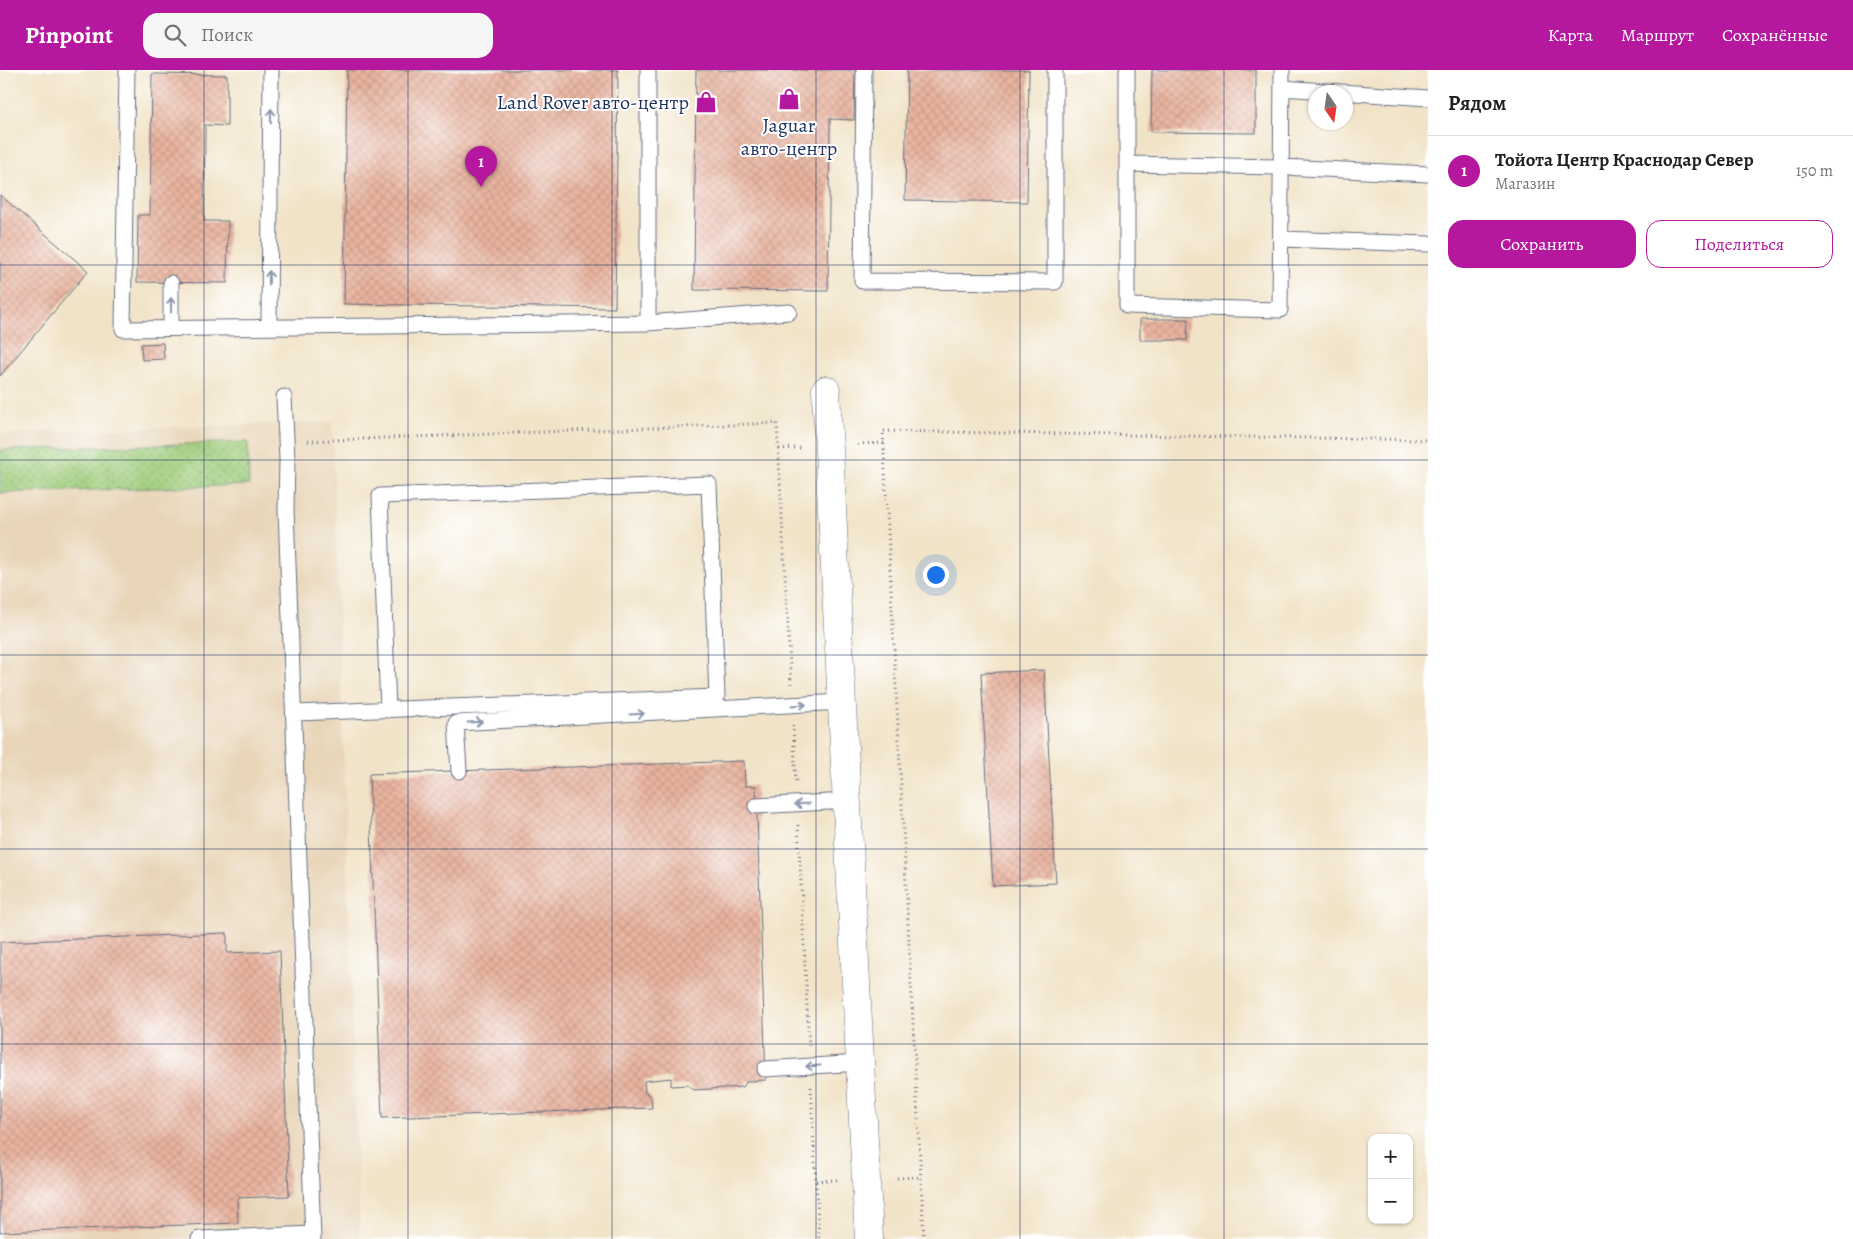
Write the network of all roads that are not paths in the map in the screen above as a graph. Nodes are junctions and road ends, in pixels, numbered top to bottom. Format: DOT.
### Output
graph roads {
  1 [pos="127,70"];
  2 [pos="271,70"];
  3 [pos="648,70"];
  4 [pos="864,70"];
  5 [pos="1055,70"];
  6 [pos="1127,70"];
  7 [pos="1282,70"];
  8 [pos="1282,88"];
  9 [pos="1428,98"];
  10 [pos="1127,164"];
  11 [pos="1281,167"];
  12 [pos="1428,174"];
  13 [pos="1281,239"];
  14 [pos="1428,244"];
  15 [pos="171,282"];
  16 [pos="789,312"];
  17 [pos="648,322"];
  18 [pos="268,327"];
  19 [pos="171,328"];
  20 [pos="826,390"];
  21 [pos="284,397"];
  22 [pos="842,702"];
  23 [pos="388,710"];
  24 [pos="295,713"];
  25 [pos="459,771"];
  26 [pos="847,801"];
  27 [pos="756,806"];
  28 [pos="860,1063"];
  29 [pos="765,1069"];
  30 [pos="313,1237"];
  31 [pos="199,1239"];
  32 [pos="869,1239"];
  1 -- 19 [label="lane"];
  18 -- 2 [label="lane, one-way"];
  3 -- 17 [label="lane"];
  4 -- 5 [label="lane"];
  6 -- 10 [label="lane"];
  7 -- 8 [label="lane"];
  8 -- 9 [label="lane"];
  8 -- 11 [label="lane"];
  10 -- 11 [label="lane"];
  10 -- 13 [label="lane"];
  11 -- 12 [label="lane"];
  11 -- 13 [label="lane"];
  13 -- 14 [label="lane"];
  19 -- 15 [label="lane, one-way"];
  16 -- 17 [label="lane"];
  17 -- 18 [label="lane"];
  18 -- 19 [label="lane"];
  20 -- 22 [label="street"];
  21 -- 24 [label="lane"];
  25 -- 22 [label="lane, one-way"];
  22 -- 26 [label="street"];
  23 -- 23 [label="lane"];
  23 -- 24 [label="lane"];
  24 -- 30 [label="lane"];
  26 -- 27 [label="lane, one-way"];
  26 -- 28 [label="street"];
  28 -- 29 [label="lane, one-way"];
  28 -- 32 [label="street"];
  30 -- 31 [label="lane"];
}
